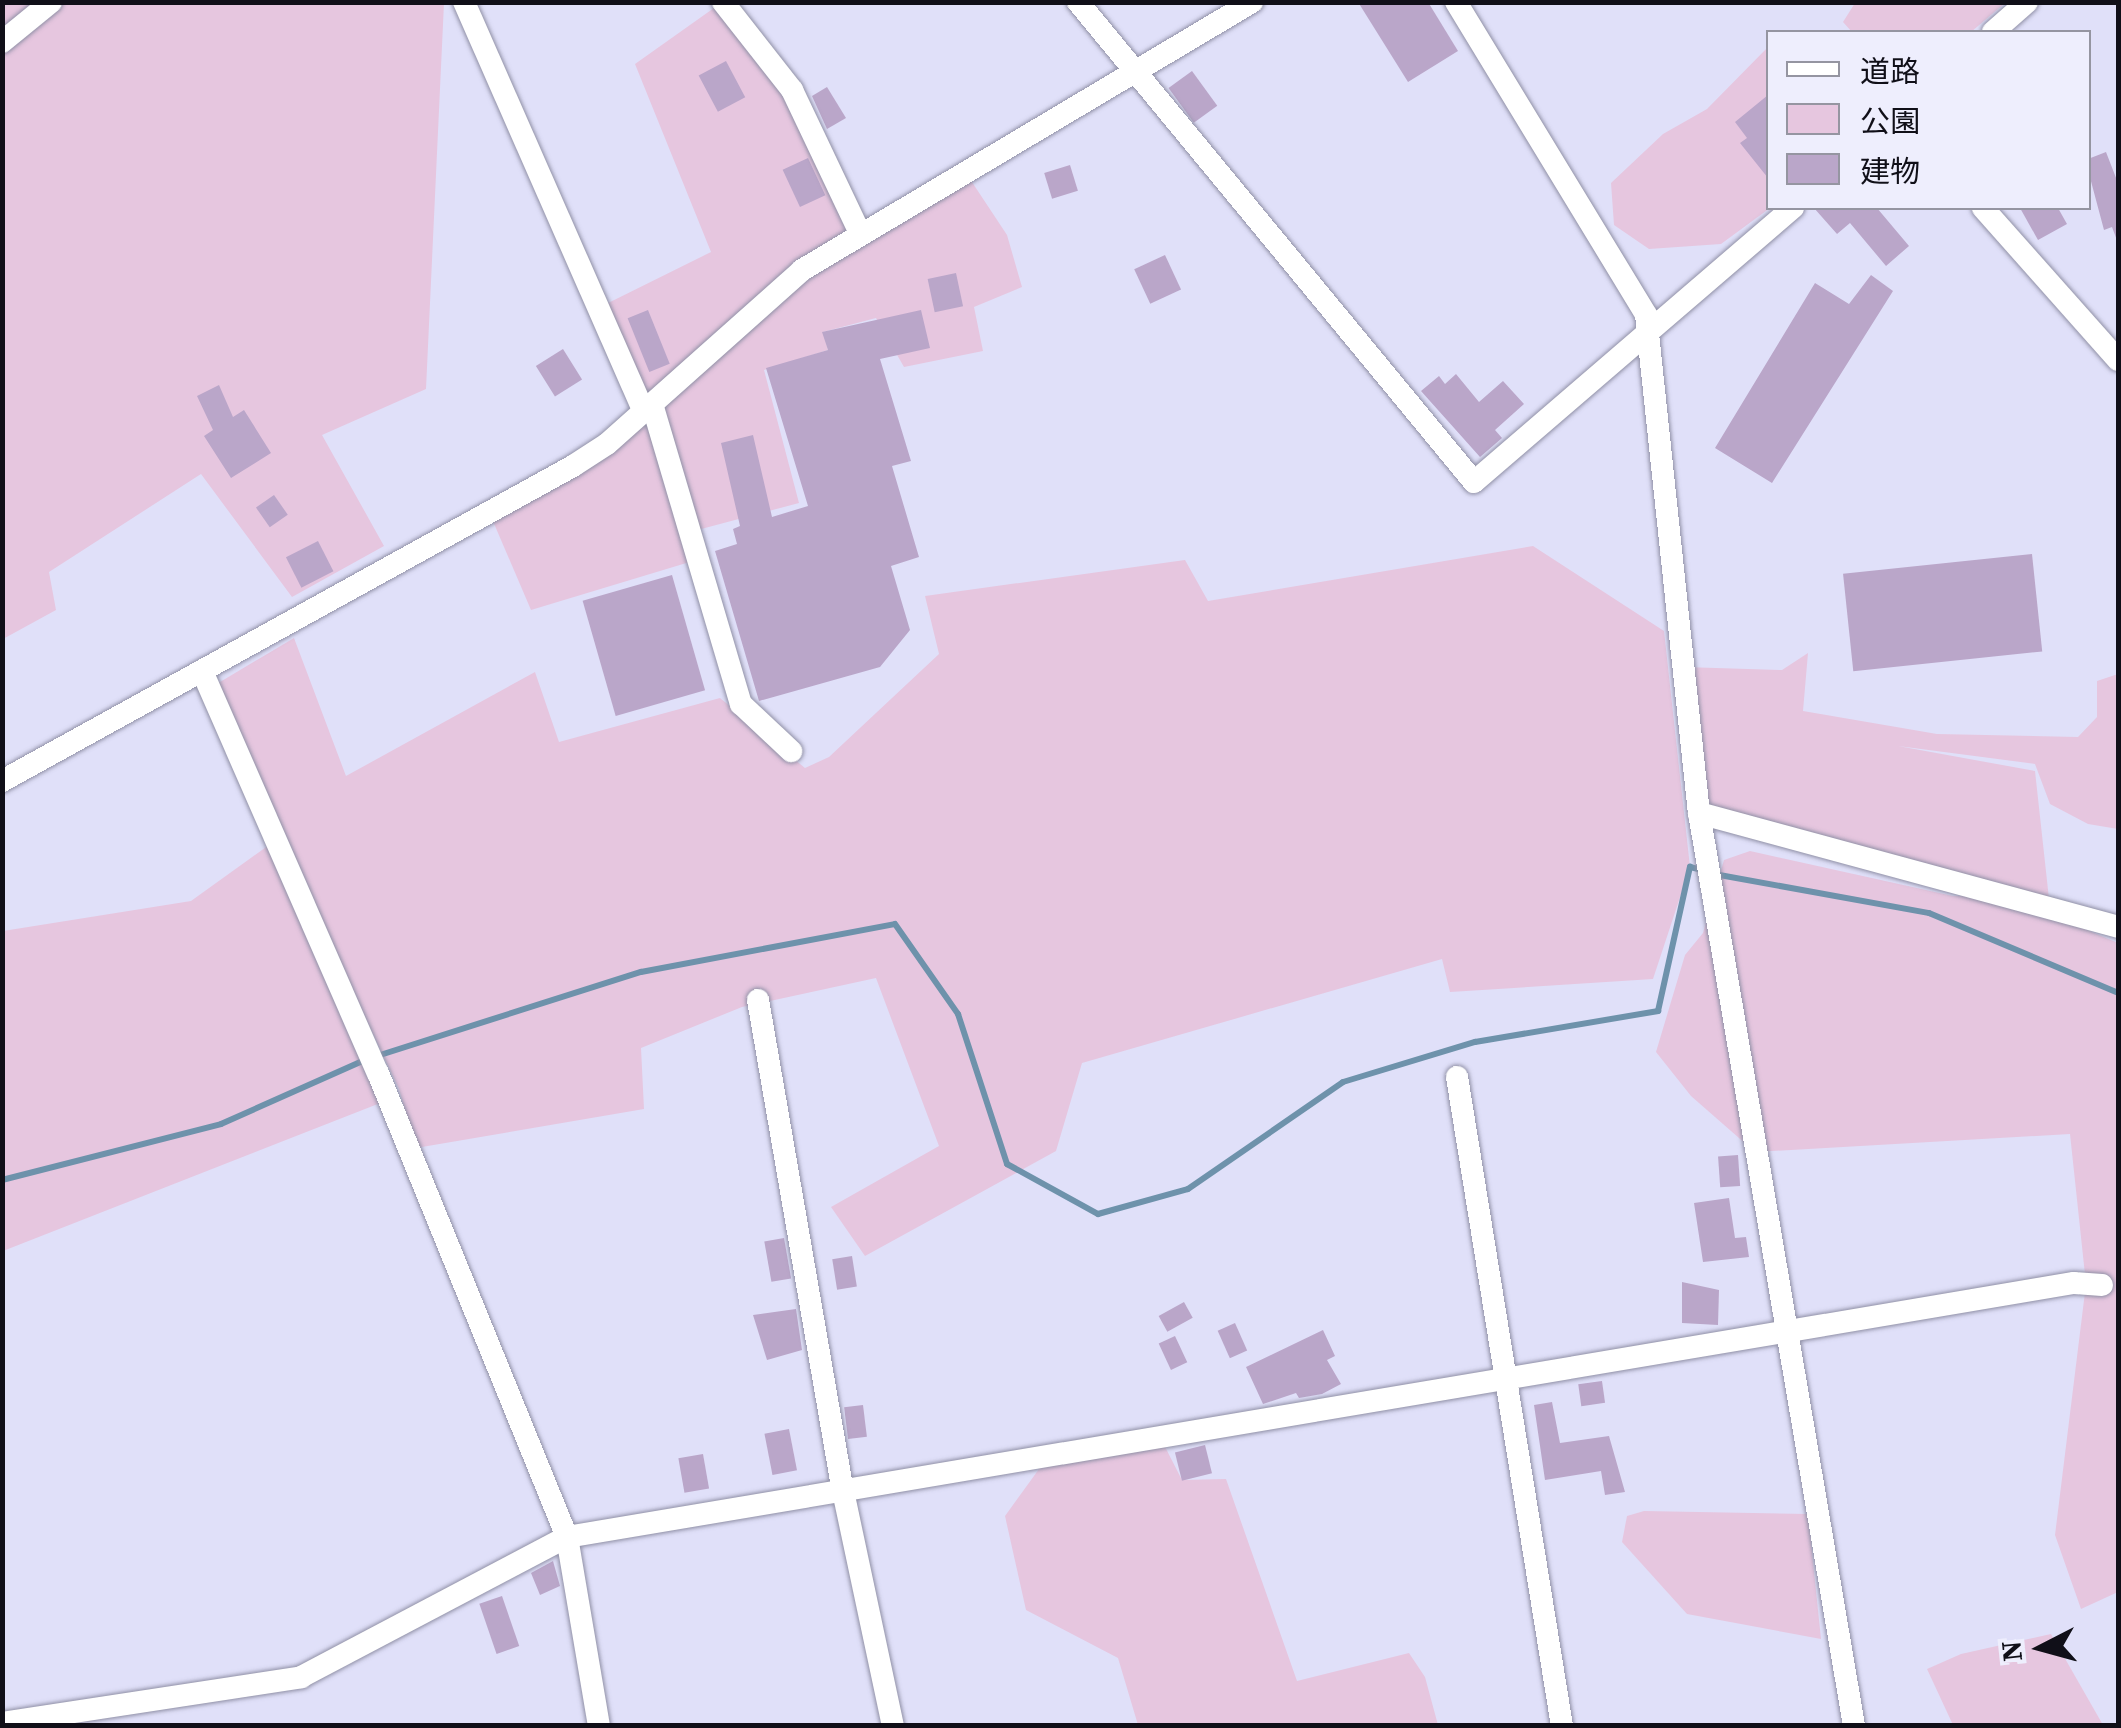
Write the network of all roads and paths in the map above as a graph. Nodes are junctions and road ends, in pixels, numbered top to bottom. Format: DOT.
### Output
graph roads {
  1 [pos="51,2"];
  2 [pos="464,2"];
  3 [pos="722,2"];
  4 [pos="1078,2"];
  5 [pos="1252,2"];
  6 [pos="1456,2"];
  7 [pos="2027,2"];
  8 [pos="1995,30"];
  9 [pos="2,42"];
  10 [pos="1132,72"];
  11 [pos="1791,210"];
  12 [pos="1986,210"];
  13 [pos="859,232"];
  14 [pos="1648,334"];
  15 [pos="2118,360"];
  16 [pos="648,408"];
  17 [pos="202,671"];
  18 [pos="791,751"];
  19 [pos="2,781"];
  20 [pos="1699,813"];
  21 [pos="2118,927"];
  22 [pos="758,1000"];
  23 [pos="1458,1077"];
  24 [pos="2102,1285"];
  25 [pos="1786,1331"];
  26 [pos="1504,1382"];
  27 [pos="843,1491"];
  28 [pos="567,1538"];
  29 [pos="153,1700"];
  30 [pos="2,1723"];
  31 [pos="157,1726"];
  32 [pos="599,1726"];
  33 [pos="893,1726"];
  34 [pos="1562,1726"];
  35 [pos="1854,1726"];
  1 -- 9 [label="street"];
  2 -- 16 [label="street"];
  3 -- 13 [label="street"];
  4 -- 10 [label="street"];
  5 -- 10 [label="street"];
  6 -- 14 [label="street"];
  7 -- 8 [label="street"];
  10 -- 13 [label="street"];
  10 -- 14 [label="street"];
  11 -- 14 [label="street"];
  12 -- 15 [label="street"];
  13 -- 16 [label="street"];
  14 -- 20 [label="street"];
  16 -- 17 [label="street"];
  16 -- 18 [label="street"];
  17 -- 19 [label="street"];
  17 -- 28 [label="street"];
  20 -- 21 [label="street"];
  20 -- 25 [label="street"];
  22 -- 27 [label="street"];
  23 -- 26 [label="street"];
  24 -- 25 [label="street"];
  25 -- 26 [label="street"];
  25 -- 35 [label="street"];
  26 -- 27 [label="street"];
  26 -- 34 [label="street"];
  27 -- 28 [label="street"];
  27 -- 33 [label="street"];
  28 -- 29 [label="street"];
  28 -- 32 [label="street"];
  29 -- 30 [label="street"];
  29 -- 31 [label="street"];
}
